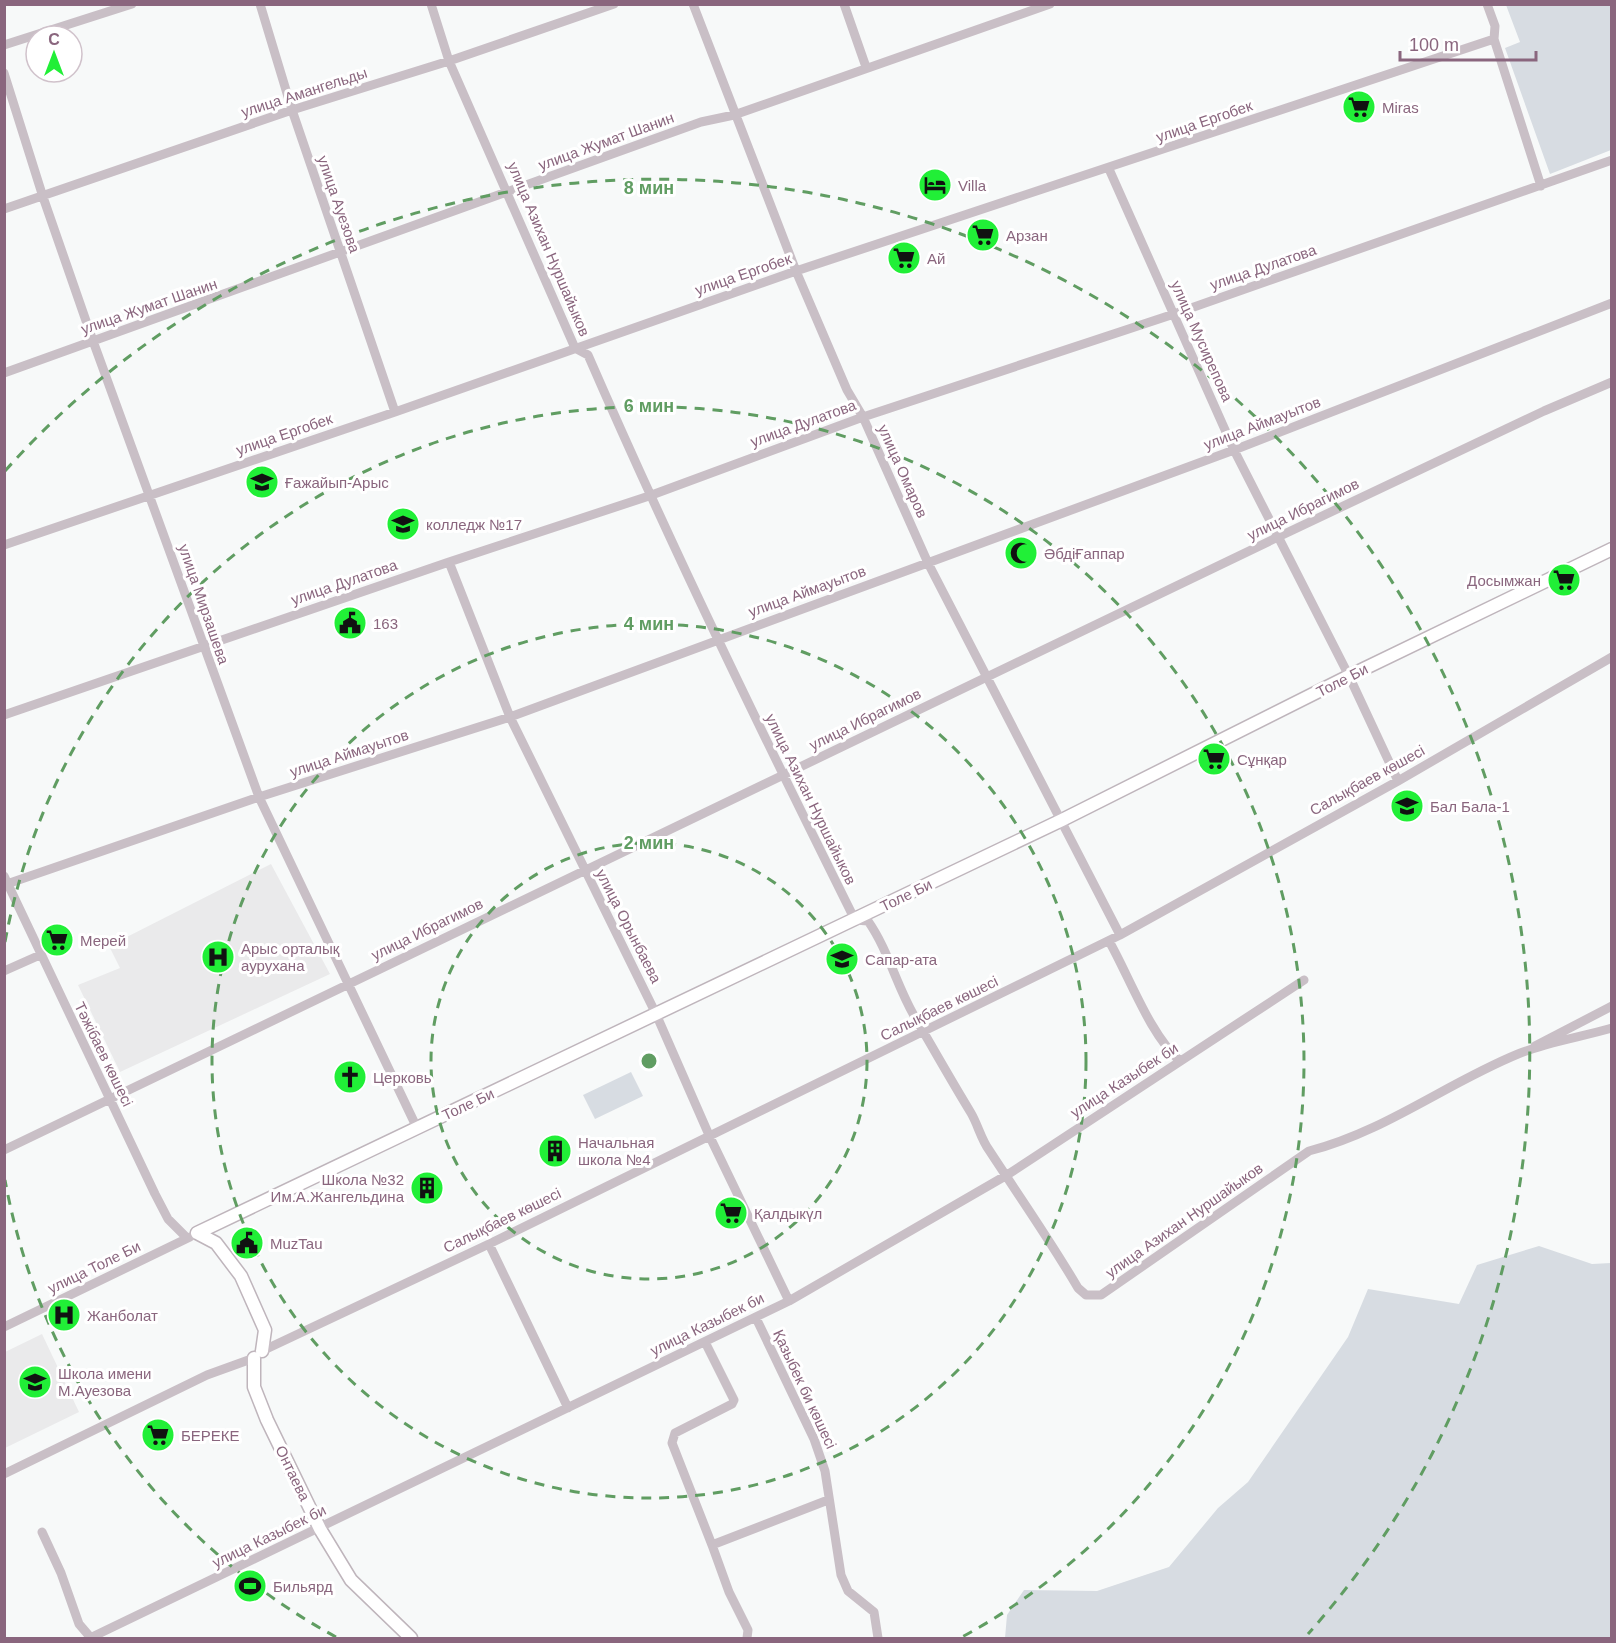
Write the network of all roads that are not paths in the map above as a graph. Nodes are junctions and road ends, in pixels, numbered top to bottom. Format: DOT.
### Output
graph roads {
  1 [pos="132,4"];
  2 [pos="260,4"];
  3 [pos="431,4"];
  4 [pos="614,4"];
  5 [pos="693,4"];
  6 [pos="844,4"];
  7 [pos="1050,4"];
  8 [pos="1487,4"];
  9 [pos="1494,39"];
  10 [pos="4,45"];
  11 [pos="449,61"];
  12 [pos="866,67"];
  13 [pos="4,73"];
  14 [pos="292,110"];
  15 [pos="734,115"];
  16 [pos="1611,160"];
  17 [pos="1109,169"];
  18 [pos="1540,186"];
  19 [pos="509,192"];
  20 [pos="43,197"];
  21 [pos="4,209"];
  22 [pos="340,254"];
  23 [pos="796,271"];
  24 [pos="1611,303"];
  25 [pos="1174,314"];
  26 [pos="93,341"];
  27 [pos="575,348"];
  28 [pos="4,373"];
  29 [pos="1611,382"];
  30 [pos="395,412"];
  31 [pos="863,417"];
  32 [pos="1234,450"];
  33 [pos="150,494"];
  34 [pos="649,496"];
  35 [pos="1278,537"];
  36 [pos="4,545"];
  37 [pos="1611,549"];
  38 [pos="449,562"];
  39 [pos="928,562"];
  40 [pos="716,639"];
  41 [pos="202,647"];
  42 [pos="1611,657"];
  43 [pos="1349,676"];
  44 [pos="987,677"];
  45 [pos="4,715"];
  46 [pos="510,717"];
  47 [pos="783,776"];
  48 [pos="1398,781"];
  49 [pos="259,797"];
  50 [pos="1062,820"];
  51 [pos="584,870"];
  52 [pos="6,882"];
  53 [pos="855,920"];
  54 [pos="1120,935"];
  55 [pos="1109,941"];
  56 [pos="40,955"];
  57 [pos="4,972"];
  58 [pos="1304,980"];
  59 [pos="347,985"];
  60 [pos="1611,1006"];
  61 [pos="656,1014"];
  62 [pos="1611,1028"];
  63 [pos="926,1032"];
  64 [pos="1519,1054"];
  65 [pos="1180,1061"];
  66 [pos="110,1100"];
  67 [pos="417,1128"];
  68 [pos="709,1134"];
  69 [pos="4,1150"];
  70 [pos="1007,1175"];
  71 [pos="192,1235"];
  72 [pos="489,1244"];
  73 [pos="789,1300"];
  74 [pos="756,1318"];
  75 [pos="4,1327"];
  76 [pos="705,1342"];
  77 [pos="258,1355"];
  78 [pos="568,1408"];
  79 [pos="4,1474"];
  80 [pos="828,1500"];
  81 [pos="320,1529"];
  82 [pos="42,1532"];
  83 [pos="712,1545"];
  84 [pos="91,1638"];
  85 [pos="411,1638"];
  86 [pos="747,1638"];
  87 [pos="878,1638"];
  1 -- 10 [label="street"];
  2 -- 14 [label="street, улица Ауезова"];
  3 -- 11 [label="street, улица Азихан Нуршайыков"];
  4 -- 11 [label="street, улица Амангельды"];
  5 -- 15 [label="street, улица Омаров"];
  6 -- 12 [label="street"];
  7 -- 12 [label="street, улица Жумат Шанин"];
  8 -- 9 [label="street"];
  9 -- 17 [label="street, улица Ергобек"];
  9 -- 18 [label="street"];
  11 -- 14 [label="street, улица Амангельды"];
  11 -- 19 [label="street, улица Азихан Нуршайыков"];
  12 -- 15 [label="street, улица Жумат Шанин"];
  13 -- 20 [label="street, улица Мирзашева"];
  14 -- 20 [label="street, улица Амангельды"];
  14 -- 22 [label="street, улица Ауезова"];
  15 -- 19 [label="street, улица Жумат Шанин"];
  15 -- 23 [label="street, улица Омаров"];
  16 -- 18 [label="street, улица Дулатова"];
  17 -- 23 [label="street, улица Ергобек"];
  17 -- 25 [label="street, улица Мусирепова"];
  18 -- 25 [label="street, улица Дулатова"];
  19 -- 22 [label="street, улица Жумат Шанин"];
  19 -- 27 [label="street, улица Азихан Нуршайыков"];
  20 -- 21 [label="street, улица Амангельды"];
  20 -- 26 [label="street, улица Мирзашева"];
  22 -- 26 [label="street, улица Жумат Шанин"];
  22 -- 30 [label="street, улица Ауезова"];
  23 -- 27 [label="street, улица Ергобек"];
  23 -- 31 [label="street, улица Омаров"];
  24 -- 32 [label="street, улица Аймауытов"];
  25 -- 31 [label="street, улица Дулатова"];
  25 -- 32 [label="street, улица Мусирепова"];
  26 -- 28 [label="street, улица Жумат Шанин"];
  26 -- 33 [label="street, улица Мирзашева"];
  27 -- 30 [label="street, улица Ергобек"];
  27 -- 34 [label="street, улица Азихан Нуршайыков"];
  29 -- 35 [label="street, улица Ибрагимов"];
  30 -- 33 [label="street, улица Ергобек"];
  31 -- 34 [label="street, улица Дулатова"];
  31 -- 39 [label="street, улица Омаров"];
  32 -- 35 [label="street, улица Мусирепова"];
  32 -- 39 [label="street, улица Аймауытов"];
  33 -- 36 [label="street, улица Ергобек"];
  33 -- 41 [label="street, улица Мирзашева"];
  34 -- 38 [label="street, улица Дулатова"];
  34 -- 40 [label="street, улица Азихан Нуршайыков"];
  35 -- 43 [label="street, улица Мусирепова"];
  35 -- 44 [label="street, улица Ибрагимов"];
  37 -- 43 [label="main road, Толе Би"];
  38 -- 41 [label="street, улица Дулатова"];
  38 -- 46 [label="street, улица Орынбаева"];
  39 -- 40 [label="street, улица Аймауытов"];
  39 -- 44 [label="street, улица Омаров"];
  40 -- 46 [label="street, улица Аймауытов"];
  40 -- 47 [label="street, улица Азихан Нуршайыков"];
  41 -- 45 [label="street, улица Дулатова"];
  41 -- 49 [label="street, улица Мирзашева"];
  42 -- 48 [label="street, Салықбаев көшесі"];
  43 -- 48 [label="street, улица Мусирепова"];
  43 -- 50 [label="main road, Толе Би"];
  44 -- 47 [label="street, улица Ибрагимов"];
  44 -- 50 [label="street, улица Омаров"];
  46 -- 49 [label="street, улица Аймауытов"];
  46 -- 51 [label="street, улица Орынбаева"];
  47 -- 51 [label="street, улица Ибрагимов"];
  47 -- 53 [label="street, улица Азихан Нуршайыков"];
  48 -- 54 [label="street, Салықбаев көшесі"];
  49 -- 52 [label="street, улица Аймауытов"];
  49 -- 59 [label="street, улица Мирзашева"];
  50 -- 53 [label="main road, Толе Би"];
  50 -- 54 [label="street, улица Омаров"];
  51 -- 59 [label="street, улица Ибрагимов"];
  51 -- 61 [label="street, улица Орынбаева"];
  52 -- 56 [label="street, Тәжібаев көшесі"];
  53 -- 61 [label="main road, Толе Би"];
  53 -- 63 [label="street, улица Азихан Нуршайыков"];
  54 -- 55 [label="street, Салықбаев көшесі"];
  55 -- 63 [label="street, Салықбаев көшесі"];
  55 -- 65 [label="street"];
  56 -- 57 [label="street"];
  56 -- 66 [label="street, Тәжібаев көшесі"];
  58 -- 65 [label="street, улица Казыбек би"];
  59 -- 66 [label="street, улица Ибрагимов"];
  59 -- 67 [label="street, улица Мирзашева"];
  60 -- 64 [label="street"];
  61 -- 67 [label="main road, Толе Би"];
  61 -- 68 [label="street, улица Орынбаева"];
  62 -- 64 [label="street, улица Азихан Нуршайыков"];
  63 -- 68 [label="street, Салықбаев көшесі"];
  63 -- 70 [label="street, улица Азихан Нуршайыков"];
  64 -- 70 [label="street, улица Азихан Нуршайыков"];
  65 -- 70 [label="street, улица Казыбек би"];
  66 -- 69 [label="street, улица Ибрагимов"];
  66 -- 71 [label="street, Тәжібаев көшесі"];
  67 -- 71 [label="main road, Толе Би"];
  68 -- 72 [label="street, Салықбаев көшесі"];
  68 -- 73 [label="street, улица Орынбаева"];
  70 -- 73 [label="street, улица Казыбек би"];
  71 -- 75 [label="street, улица Толе Би"];
  71 -- 77 [label="main road, Онтаева"];
  72 -- 77 [label="street, Салықбаев көшесі"];
  72 -- 78 [label="street"];
  73 -- 74 [label="street, улица Казыбек би"];
  74 -- 76 [label="street, улица Казыбек би"];
  74 -- 80 [label="street, Қазыбек би көшесі"];
  76 -- 78 [label="street, улица Казыбек би"];
  76 -- 83 [label="street"];
  77 -- 79 [label="street, Салықбаев көшесі"];
  77 -- 81 [label="main road, Онтаева"];
  78 -- 81 [label="street, улица Казыбек би"];
  80 -- 83 [label="street"];
  80 -- 87 [label="street, Қазыбек би көшесі"];
  81 -- 84 [label="street, улица Казыбек би"];
  81 -- 85 [label="main road, Онтаева"];
  82 -- 84 [label="street"];
  83 -- 86 [label="street"];
}
